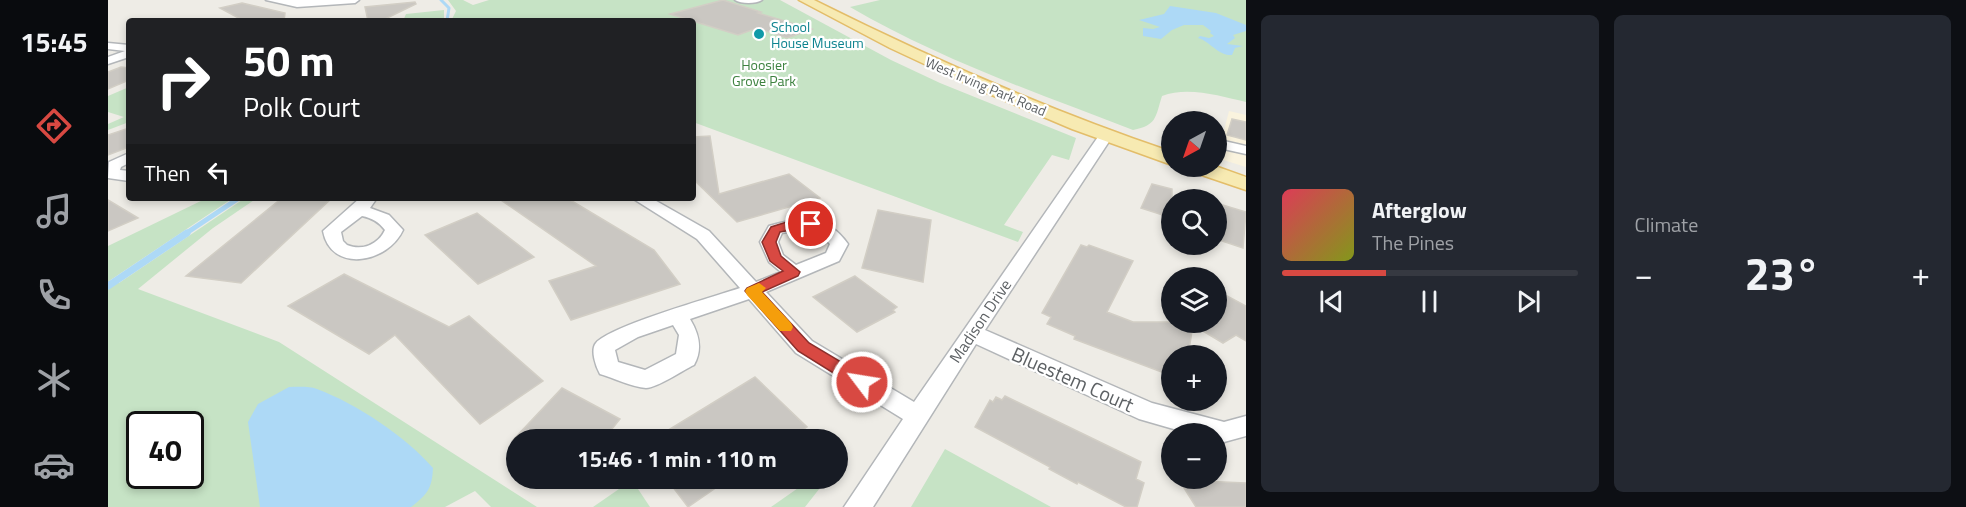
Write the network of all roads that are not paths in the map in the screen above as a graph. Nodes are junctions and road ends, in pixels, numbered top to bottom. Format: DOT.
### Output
graph roads {
  1 [pos="270,0"];
  2 [pos="355,0"];
  3 [pos="739,0"];
  4 [pos="758,0"];
  5 [pos="805,0"];
  6 [pos="108,46"];
  7 [pos="126,48"];
  8 [pos="126,54"];
  9 [pos="108,61"];
  10 [pos="1105,137"];
  11 [pos="1227,146"];
  12 [pos="1246,150"];
  13 [pos="1161,155"];
  14 [pos="126,159"];
  15 [pos="126,176"];
  16 [pos="1226,177"];
  17 [pos="1246,184"];
  18 [pos="645,201"];
  19 [pos="793,272"];
  20 [pos="752,291"];
  21 [pos="679,317"];
  22 [pos="972,333"];
  23 [pos="918,416"];
  24 [pos="1246,426"];
  25 [pos="858,507"];
  1 -- 2 [label="street"];
  3 -- 4 [label="street"];
  5 -- 10 [label="main road, West Irving Park Road"];
  6 -- 7 [label="street"];
  8 -- 9 [label="street"];
  10 -- 13 [label="main road, West Irving Park Road"];
  10 -- 22 [label="street, Madison Drive"];
  11 -- 12 [label="street"];
  14 -- 15 [label="street"];
  16 -- 17 [label="main road"];
  18 -- 20 [label="street"];
  19 -- 20 [label="street"];
  20 -- 21 [label="street"];
  20 -- 23 [label="street"];
  22 -- 23 [label="street, Madison Drive"];
  22 -- 24 [label="street, Bluestem Court"];
  23 -- 25 [label="street, Madison Drive"];
}
